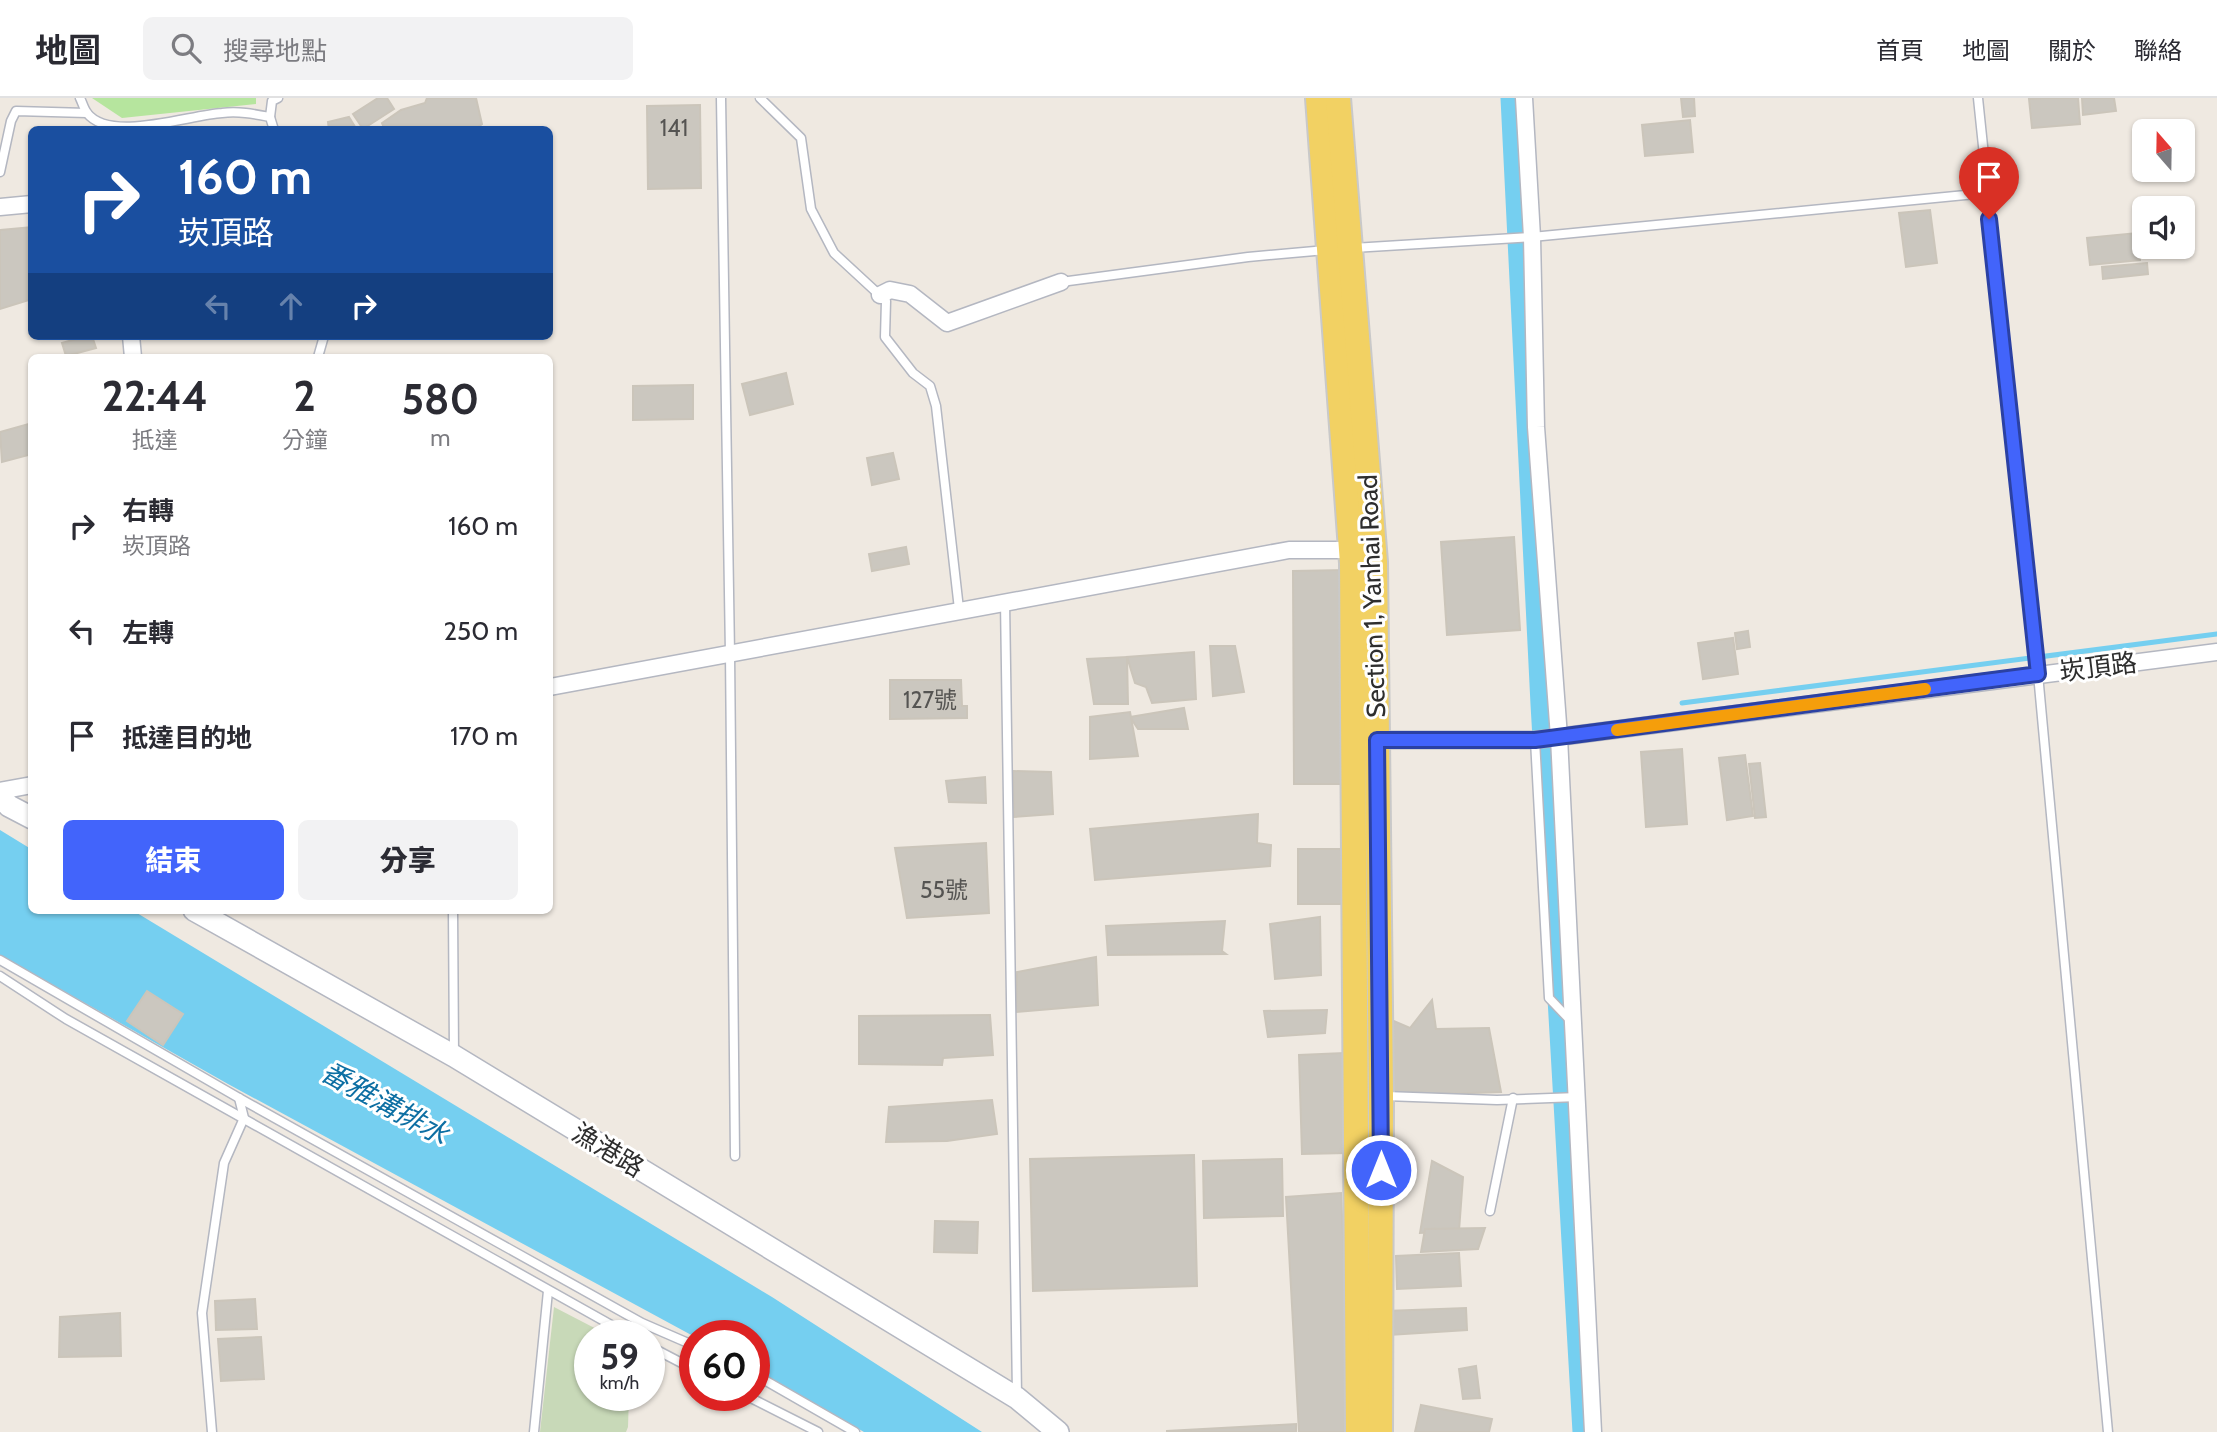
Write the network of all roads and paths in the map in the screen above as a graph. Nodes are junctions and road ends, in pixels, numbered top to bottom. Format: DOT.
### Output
graph roads {
  1 [pos="80,98"];
  2 [pos="278,98"];
  3 [pos="721,98"];
  4 [pos="760,98"];
  5 [pos="1318,98"];
  6 [pos="1338,98"];
  7 [pos="1524,98"];
  8 [pos="1978,98"];
  9 [pos="87,113"];
  10 [pos="270,117"];
  11 [pos="115,126"];
  12 [pos="135,126"];
  13 [pos="273,126"];
  14 [pos="0,172"];
  15 [pos="1986,193"];
  16 [pos="28,204"];
  17 [pos="0,207"];
  18 [pos="1532,237"];
  19 [pos="1340,249"];
  20 [pos="1061,282"];
  21 [pos="880,295"];
  22 [pos="1363,550"];
  23 [pos="1005,601"];
  24 [pos="959,609"];
  25 [pos="2217,652"];
  26 [pos="730,654"];
  27 [pos="2038,674"];
  28 [pos="553,686"];
  29 [pos="1559,737"];
  30 [pos="1365,740"];
  31 [pos="1535,740"];
  32 [pos="28,786"];
  33 [pos="0,791"];
  34 [pos="0,797"];
  35 [pos="28,816"];
  36 [pos="201,914"];
  37 [pos="453,914"];
  38 [pos="0,960"];
  39 [pos="0,976"];
  40 [pos="1573,1023"];
  41 [pos="454,1056"];
  42 [pos="1369,1066"];
  43 [pos="1381,1096"];
  44 [pos="1577,1097"];
  45 [pos="239,1098"];
  46 [pos="1513,1098"];
  47 [pos="244,1118"];
  48 [pos="735,1156"];
  49 [pos="1490,1211"];
  50 [pos="1369,1244"];
  51 [pos="548,1291"];
  52 [pos="601,1320"];
  53 [pos="679,1339"];
  54 [pos="770,1383"];
  55 [pos="1017,1398"];
  56 [pos="770,1408"];
  57 [pos="212,1432"];
  58 [pos="534,1432"];
  59 [pos="818,1432"];
  60 [pos="855,1432"];
  61 [pos="1058,1432"];
  62 [pos="1358,1432"];
  63 [pos="1380,1432"];
  64 [pos="1593,1432"];
  65 [pos="2108,1432"];
  1 -- 9 [label="lane"];
  2 -- 10 [label="lane"];
  3 -- 26 [label="lane"];
  4 -- 21 [label="lane"];
  5 -- 19 [label="main road, Section 1, Yanhai Road"];
  6 -- 19 [label="main road, Section 1, Yanhai Road"];
  7 -- 18 [label="street"];
  8 -- 15 [label="lane"];
  9 -- 11 [label="lane"];
  9 -- 14 [label="lane"];
  10 -- 12 [label="lane"];
  10 -- 13 [label="lane"];
  15 -- 18 [label="lane"];
  15 -- 27 [label="lane"];
  16 -- 17 [label="street"];
  18 -- 19 [label="lane"];
  18 -- 29 [label="street"];
  19 -- 20 [label="lane"];
  19 -- 22 [label="main road, Section 1, Yanhai Road"];
  20 -- 21 [label="street"];
  21 -- 24 [label="lane"];
  22 -- 23 [label="street"];
  22 -- 30 [label="main road, Section 1, Yanhai Road"];
  23 -- 24 [label="street"];
  23 -- 55 [label="lane"];
  24 -- 26 [label="street"];
  25 -- 27 [label="street, 崁頂路"];
  26 -- 28 [label="street"];
  26 -- 48 [label="lane"];
  27 -- 29 [label="street, 崁頂路"];
  27 -- 65 [label="lane"];
  29 -- 31 [label="street, 崁頂路"];
  29 -- 40 [label="street"];
  30 -- 31 [label="street, 崁頂路"];
  30 -- 42 [label="main road, Section 1, Yanhai Road"];
  31 -- 40 [label="lane"];
  32 -- 33 [label="street"];
  34 -- 35 [label="street"];
  36 -- 41 [label="street, 漁港路"];
  37 -- 41 [label="lane"];
  38 -- 45 [label="lane"];
  39 -- 47 [label="lane"];
  40 -- 44 [label="street"];
  41 -- 55 [label="street, 漁港路"];
  42 -- 43 [label="main road, Section 1, Yanhai Road"];
  42 -- 50 [label="main road, Section 1, Yanhai Road"];
  43 -- 46 [label="lane"];
  43 -- 50 [label="main road, Section 1, Yanhai Road"];
  44 -- 46 [label="lane"];
  44 -- 64 [label="street"];
  45 -- 47 [label="lane"];
  45 -- 53 [label="lane"];
  46 -- 49 [label="lane"];
  47 -- 51 [label="lane"];
  47 -- 57 [label="lane"];
  50 -- 62 [label="main road, Section 1, Yanhai Road"];
  50 -- 63 [label="main road, Section 1, Yanhai Road"];
  51 -- 52 [label="lane"];
  51 -- 58 [label="lane"];
  54 -- 60 [label="lane"];
  55 -- 61 [label="street, 漁港路"];
  56 -- 59 [label="lane"];
}
